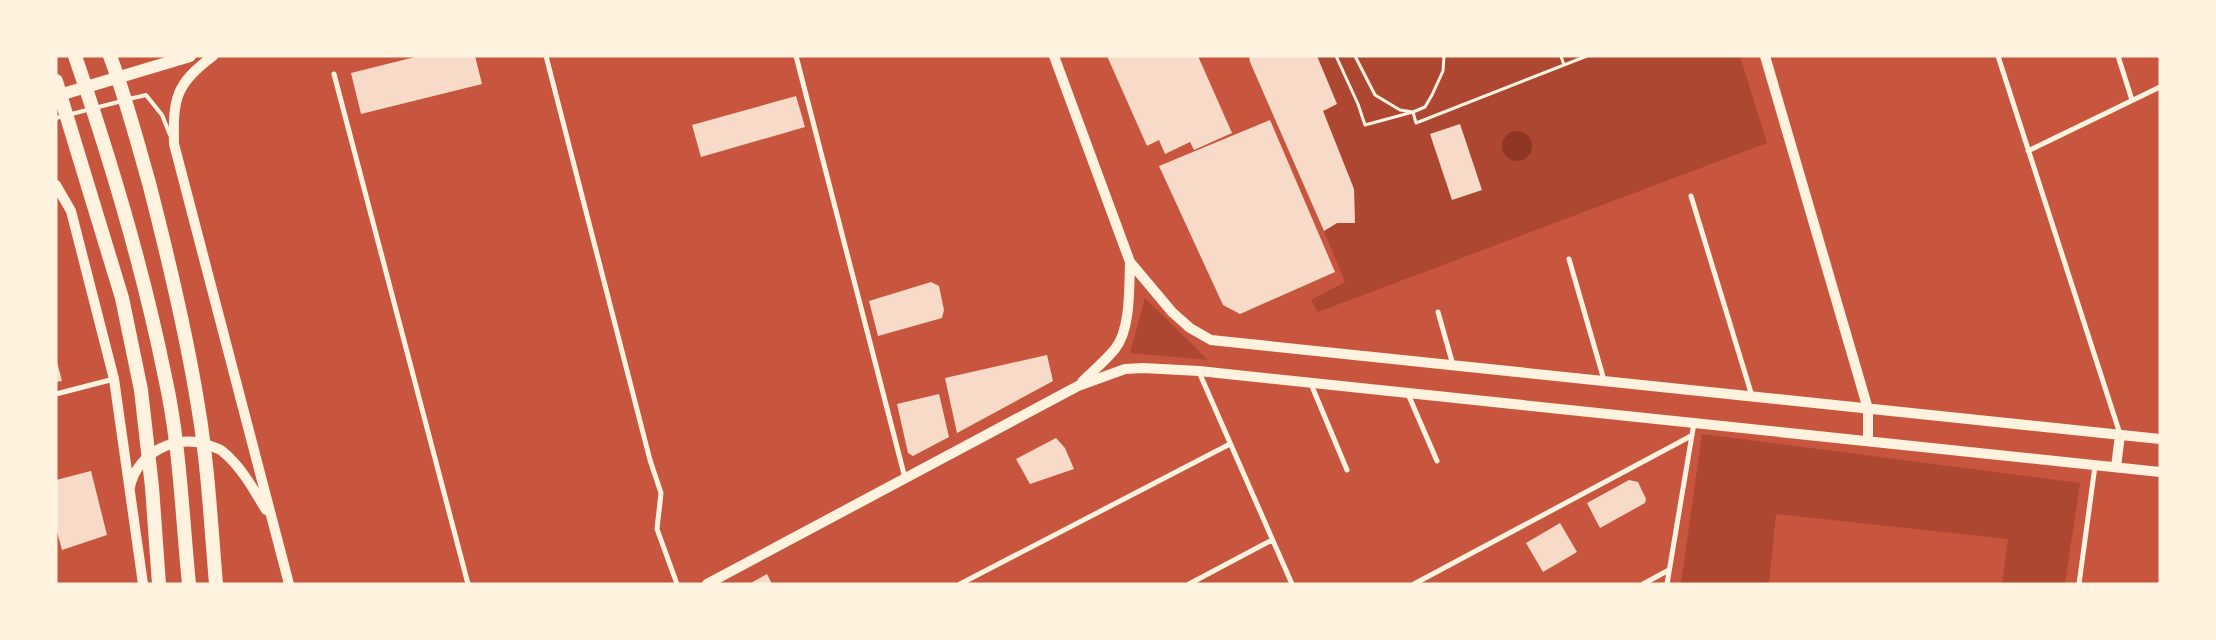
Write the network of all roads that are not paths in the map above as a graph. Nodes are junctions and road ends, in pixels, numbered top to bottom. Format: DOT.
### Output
graph roads {
  1 [pos="75,56"];
  2 [pos="110,56"];
  3 [pos="190,56"];
  4 [pos="214,56"];
  5 [pos="546,56"];
  6 [pos="796,56"];
  7 [pos="1054,56"];
  8 [pos="1765,56"];
  9 [pos="1998,56"];
  10 [pos="2118,56"];
  11 [pos="334,74"];
  12 [pos="56,81"];
  13 [pos="2160,86"];
  14 [pos="56,96"];
  15 [pos="2132,100"];
  16 [pos="56,118"];
  17 [pos="174,144"];
  18 [pos="2028,151"];
  19 [pos="56,185"];
  20 [pos="1691,196"];
  21 [pos="1568,259"];
  22 [pos="1130,262"];
  23 [pos="1438,312"];
  24 [pos="1453,365"];
  25 [pos="1198,372"];
  26 [pos="114,379"];
  27 [pos="1604,381"];
  28 [pos="1311,383"];
  29 [pos="1078,386"];
  30 [pos="56,394"];
  31 [pos="1408,394"];
  32 [pos="1752,396"];
  33 [pos="1868,408"];
  34 [pos="1694,423"];
  35 [pos="2120,435"];
  36 [pos="1692,436"];
  37 [pos="2160,439"];
  38 [pos="1868,441"];
  39 [pos="1230,444"];
  40 [pos="1437,461"];
  41 [pos="2096,465"];
  42 [pos="2116,467"];
  43 [pos="1347,470"];
  44 [pos="2160,472"];
  45 [pos="905,478"];
  46 [pos="129,493"];
  47 [pos="272,520"];
  48 [pos="1272,540"];
  49 [pos="1670,570"];
  50 [pos="143,584"];
  51 [pos="159,584"];
  52 [pos="190,584"];
  53 [pos="216,584"];
  54 [pos="289,584"];
  55 [pos="468,584"];
  56 [pos="676,584"];
  57 [pos="707,584"];
  58 [pos="960,584"];
  59 [pos="1189,584"];
  60 [pos="1292,584"];
  61 [pos="1414,584"];
  62 [pos="1643,584"];
  63 [pos="1668,584"];
  64 [pos="2079,584"];
  1 -- 52 [label="highway"];
  2 -- 53 [label="highway"];
  3 -- 14 [label="main road"];
  4 -- 17 [label="main road"];
  5 -- 56 [label="street"];
  6 -- 45 [label="street"];
  7 -- 22 [label="main road"];
  8 -- 33 [label="main road"];
  9 -- 18 [label="street"];
  10 -- 15 [label="street"];
  11 -- 55 [label="street"];
  12 -- 51 [label="highway"];
  13 -- 15 [label="street"];
  15 -- 18 [label="street"];
  16 -- 17 [label="lane"];
  17 -- 47 [label="main road"];
  18 -- 35 [label="street"];
  19 -- 26 [label="main road"];
  20 -- 32 [label="street"];
  21 -- 27 [label="street"];
  22 -- 24 [label="main road"];
  22 -- 29 [label="main road"];
  23 -- 24 [label="street"];
  24 -- 27 [label="main road"];
  25 -- 28 [label="main road"];
  25 -- 29 [label="main road"];
  25 -- 39 [label="street"];
  26 -- 30 [label="street"];
  26 -- 46 [label="main road"];
  27 -- 32 [label="main road"];
  28 -- 31 [label="main road"];
  28 -- 43 [label="street"];
  29 -- 45 [label="main road"];
  31 -- 34 [label="main road"];
  31 -- 40 [label="street"];
  32 -- 33 [label="main road"];
  33 -- 35 [label="main road"];
  33 -- 38 [label="main road"];
  34 -- 36 [label="street"];
  34 -- 38 [label="main road"];
  35 -- 37 [label="main road"];
  35 -- 42 [label="main road"];
  36 -- 49 [label="street"];
  36 -- 61 [label="street"];
  38 -- 41 [label="main road"];
  39 -- 48 [label="street"];
  39 -- 58 [label="street"];
  41 -- 42 [label="main road"];
  41 -- 64 [label="street"];
  42 -- 44 [label="main road"];
  45 -- 57 [label="main road"];
  46 -- 47 [label="main road"];
  46 -- 50 [label="main road"];
  47 -- 54 [label="main road"];
  48 -- 59 [label="street"];
  48 -- 60 [label="street"];
  49 -- 62 [label="street"];
  49 -- 63 [label="street"];
}
